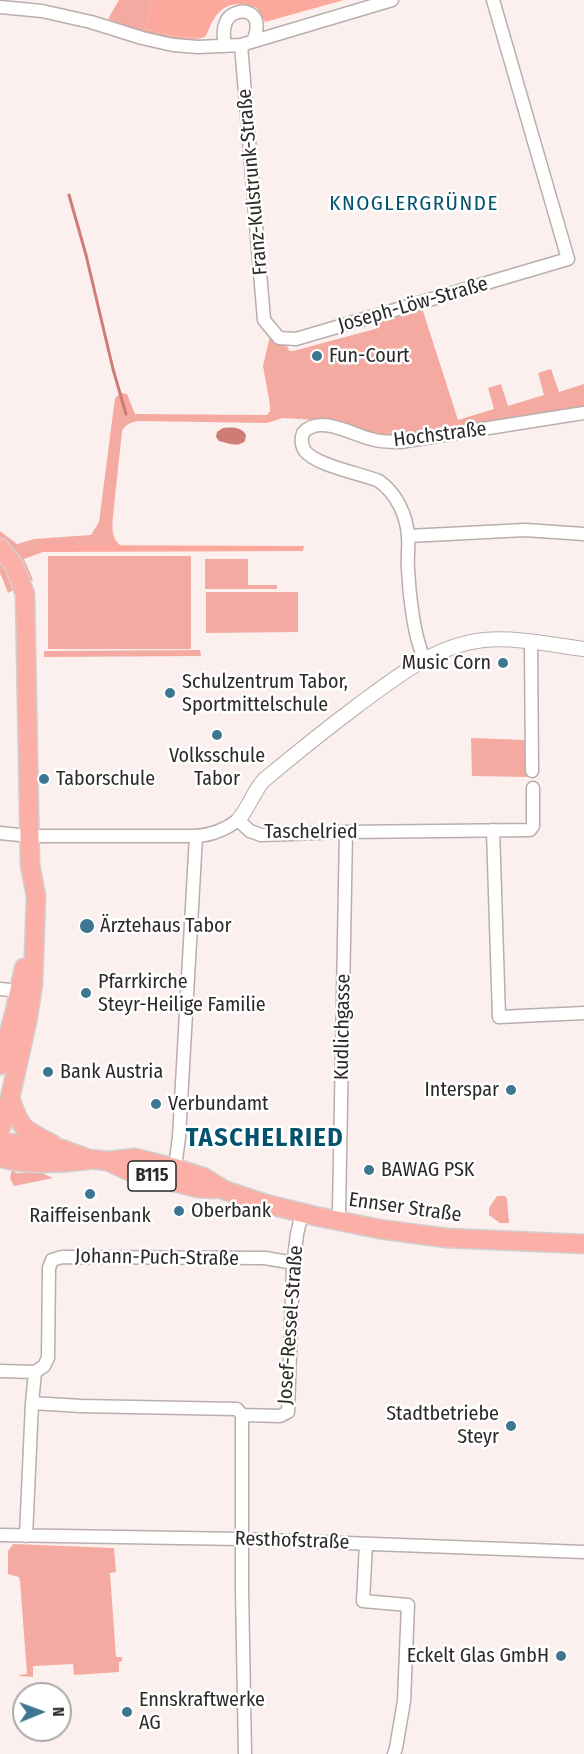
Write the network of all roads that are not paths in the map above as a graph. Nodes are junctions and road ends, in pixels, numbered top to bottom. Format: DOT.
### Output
graph roads {
  1 [pos="392,0"];
  2 [pos="493,0"];
  3 [pos="0,7"];
  4 [pos="247,43"];
  5 [pos="225,46"];
  6 [pos="264,320"];
  7 [pos="584,414"];
  8 [pos="584,534"];
  9 [pos="408,536"];
  10 [pos="0,548"];
  11 [pos="531,643"];
  12 [pos="584,649"];
  13 [pos="425,660"];
  14 [pos="532,771"];
  15 [pos="533,788"];
  16 [pos="238,820"];
  17 [pos="493,830"];
  18 [pos="346,832"];
  19 [pos="0,833"];
  20 [pos="29,836"];
  21 [pos="196,836"];
  22 [pos="30,865"];
  23 [pos="0,989"];
  24 [pos="20,991"];
  25 [pos="584,1013"];
  26 [pos="0,1065"];
  27 [pos="10,1098"];
  28 [pos="0,1130"];
  29 [pos="0,1142"];
  30 [pos="62,1149"];
  31 [pos="0,1157"];
  32 [pos="89,1159"];
  33 [pos="108,1161"];
  34 [pos="175,1168"];
  35 [pos="224,1190"];
  36 [pos="302,1213"];
  37 [pos="337,1221"];
  38 [pos="584,1244"];
  39 [pos="294,1263"];
  40 [pos="0,1371"];
  41 [pos="35,1372"];
  42 [pos="32,1403"];
  43 [pos="242,1415"];
  44 [pos="0,1535"];
  45 [pos="26,1536"];
  46 [pos="242,1539"];
  47 [pos="366,1544"];
  48 [pos="584,1552"];
  49 [pos="245,1754"];
  50 [pos="394,1754"];
  1 -- 4 [label="street"];
  2 -- 6 [label="street, Joseph-Löw-Straße"];
  3 -- 5 [label="street"];
  4 -- 5 [label="street"];
  4 -- 5 [label="street"];
  4 -- 6 [label="street, Franz-Kulstrunk-Straße"];
  7 -- 9 [label="street, Hochstraße"];
  8 -- 9 [label="street"];
  9 -- 13 [label="street, Hochstraße"];
  10 -- 20 [label="main road"];
  11 -- 12 [label="street"];
  11 -- 13 [label="street"];
  11 -- 14 [label="street"];
  13 -- 16 [label="street"];
  15 -- 17 [label="street, Taschelried"];
  16 -- 18 [label="street, Taschelried"];
  16 -- 21 [label="street, Taschelried"];
  17 -- 18 [label="street, Taschelried"];
  17 -- 25 [label="street"];
  18 -- 37 [label="street, Kudlichgasse"];
  19 -- 20 [label="street, Taschelried"];
  20 -- 21 [label="street, Taschelried"];
  20 -- 22 [label="main road"];
  21 -- 34 [label="street"];
  22 -- 24 [label="main road"];
  22 -- 27 [label="main road"];
  23 -- 24 [label="street"];
  24 -- 26 [label="main road"];
  27 -- 28 [label="main road"];
  27 -- 30 [label="main road"];
  29 -- 30 [label="main road, Ennser Straße / B115"];
  30 -- 32 [label="main road, Ennser Straße / B115"];
  31 -- 32 [label="main road, Ennser Straße / B115"];
  32 -- 33 [label="main road, Ennser Straße / B115"];
  33 -- 34 [label="main road, Ennser Straße / B115"];
  33 -- 35 [label="main road, Ennser Straße / B115"];
  34 -- 35 [label="main road, Ennser Straße / B115"];
  35 -- 36 [label="main road, Ennser Straße / B115"];
  36 -- 37 [label="main road, Ennser Straße / B115"];
  36 -- 39 [label="street, Josef-Ressel-Straße"];
  37 -- 38 [label="main road, Ennser Straße / B115"];
  39 -- 41 [label="street, Johann-Puch-Straße"];
  39 -- 43 [label="street, Josef-Ressel-Straße"];
  40 -- 41 [label="street"];
  41 -- 42 [label="street, Johann-Puch-Straße"];
  42 -- 43 [label="street"];
  42 -- 45 [label="street, Johann-Puch-Straße"];
  43 -- 46 [label="street"];
  44 -- 45 [label="street, Resthofstraße"];
  45 -- 46 [label="street, Resthofstraße"];
  46 -- 47 [label="street, Resthofstraße"];
  46 -- 49 [label="street"];
  47 -- 48 [label="street, Resthofstraße"];
  47 -- 50 [label="street"];
}
